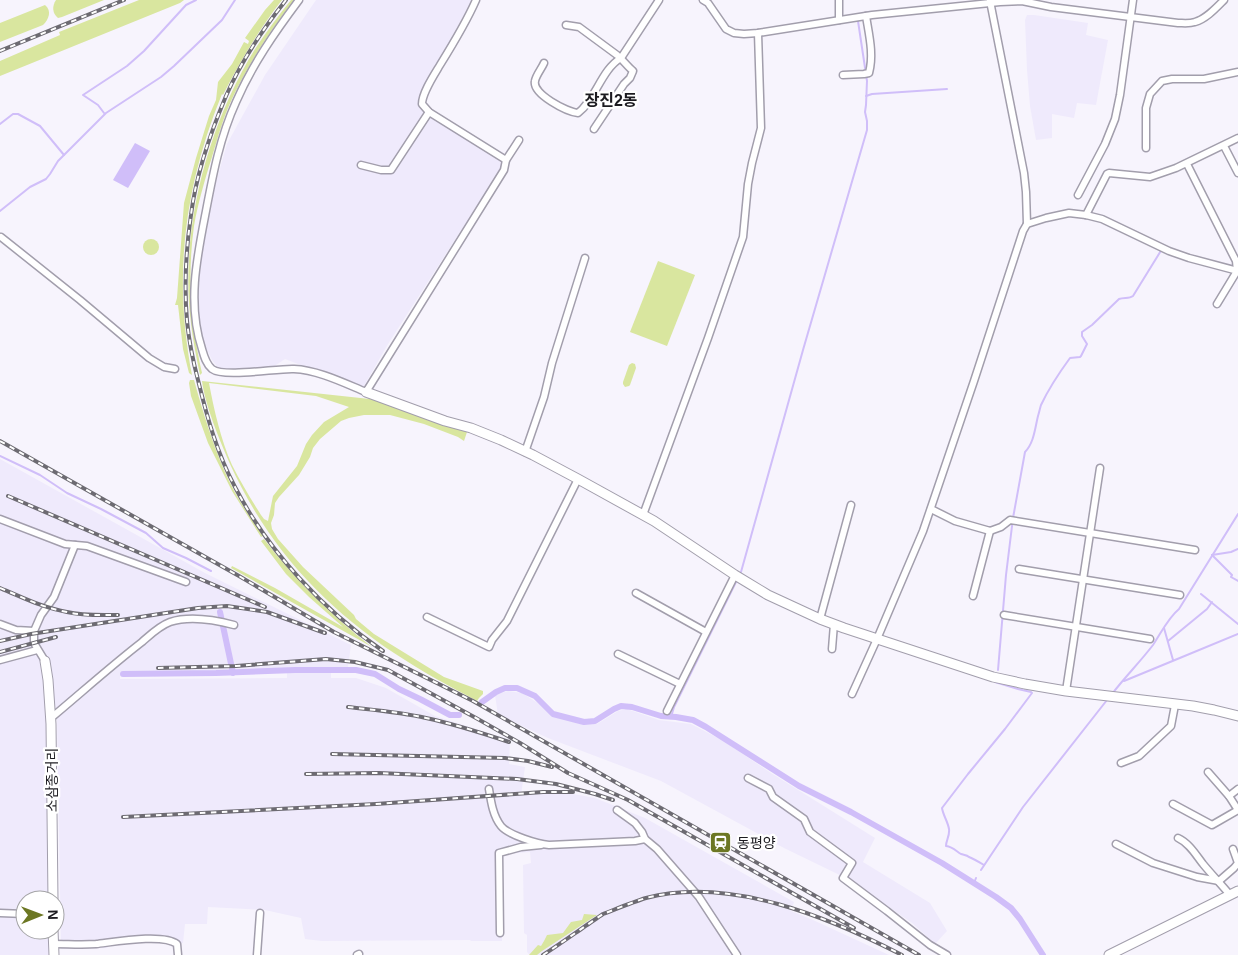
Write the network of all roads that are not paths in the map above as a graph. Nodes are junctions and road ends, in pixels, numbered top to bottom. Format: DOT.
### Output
graph roads {
  1 [pos="299,0"];
  2 [pos="476,0"];
  3 [pos="659,0"];
  4 [pos="703,0"];
  5 [pos="839,0"];
  6 [pos="1133,0"];
  7 [pos="1224,0"];
  8 [pos="990,2"];
  9 [pos="866,16"];
  10 [pos="1131,17"];
  11 [pos="839,20"];
  12 [pos="566,25"];
  13 [pos="758,33"];
  14 [pos="621,58"];
  15 [pos="544,63"];
  16 [pos="1238,72"];
  17 [pos="843,75"];
  18 [pos="429,112"];
  19 [pos="594,129"];
  20 [pos="1238,138"];
  21 [pos="519,140"];
  22 [pos="1224,146"];
  23 [pos="1146,148"];
  24 [pos="506,160"];
  25 [pos="1186,164"];
  26 [pos="361,166"];
  27 [pos="1238,173"];
  28 [pos="1078,195"];
  29 [pos="1086,215"];
  30 [pos="1026,224"];
  31 [pos="1,238"];
  32 [pos="585,258"];
  33 [pos="1238,271"];
  34 [pos="1217,304"];
  35 [pos="175,369"];
  36 [pos="366,392"];
  37 [pos="525,452"];
  38 [pos="1100,468"];
  39 [pos="578,479"];
  40 [pos="851,505"];
  41 [pos="931,509"];
  42 [pos="643,515"];
  43 [pos="0,519"];
  44 [pos="990,531"];
  45 [pos="1090,533"];
  46 [pos="75,545"];
  47 [pos="1195,550"];
  48 [pos="1019,570"];
  49 [pos="735,575"];
  50 [pos="1083,580"];
  51 [pos="186,582"];
  52 [pos="636,593"];
  53 [pos="1180,595"];
  54 [pos="973,596"];
  55 [pos="1004,614"];
  56 [pos="427,617"];
  57 [pos="820,619"];
  58 [pos="0,624"];
  59 [pos="834,624"];
  60 [pos="234,625"];
  61 [pos="1076,627"];
  62 [pos="34,631"];
  63 [pos="706,632"];
  64 [pos="1150,638"];
  65 [pos="877,639"];
  66 [pos="832,649"];
  67 [pos="38,650"];
  68 [pos="618,654"];
  69 [pos="0,660"];
  70 [pos="45,661"];
  71 [pos="680,684"];
  72 [pos="1066,691"];
  73 [pos="852,694"];
  74 [pos="1175,705"];
  75 [pos="667,711"];
  76 [pos="1238,716"];
  77 [pos="51,718"];
  78 [pos="1121,763"];
  79 [pos="1208,772"];
  80 [pos="748,778"];
  81 [pos="488,789"];
  82 [pos="1238,789"];
  83 [pos="1229,796"];
  84 [pos="1173,804"];
  85 [pos="617,810"];
  86 [pos="1238,810"];
  87 [pos="1178,838"];
  88 [pos="645,839"];
  89 [pos="543,844"];
  90 [pos="1116,844"];
  91 [pos="1233,849"];
  92 [pos="1219,881"];
  93 [pos="53,890"];
  94 [pos="1234,893"];
  95 [pos="0,913"];
  96 [pos="260,913"];
  97 [pos="15,914"];
  98 [pos="500,933"];
  99 [pos="54,940"];
  100 [pos="54,944"];
  101 [pos="54,955"];
  102 [pos="178,955"];
  103 [pos="257,955"];
  104 [pos="737,955"];
  105 [pos="947,955"];
  106 [pos="1109,955"];
  1 -- 36 [label="street"];
  2 -- 18 [label="street"];
  3 -- 14 [label="street"];
  4 -- 13 [label="street"];
  5 -- 11 [label="street"];
  6 -- 10 [label="street"];
  7 -- 10 [label="street"];
  8 -- 9 [label="street"];
  8 -- 10 [label="street"];
  8 -- 30 [label="street"];
  9 -- 11 [label="street"];
  9 -- 17 [label="street"];
  10 -- 28 [label="street"];
  11 -- 13 [label="street"];
  12 -- 14 [label="street"];
  13 -- 42 [label="street"];
  14 -- 15 [label="street"];
  14 -- 19 [label="street"];
  16 -- 23 [label="street"];
  18 -- 24 [label="street"];
  18 -- 26 [label="street"];
  20 -- 22 [label="street"];
  21 -- 24 [label="street"];
  22 -- 25 [label="street"];
  22 -- 27 [label="street"];
  24 -- 36 [label="street"];
  25 -- 29 [label="street"];
  25 -- 33 [label="street"];
  29 -- 30 [label="street"];
  29 -- 33 [label="street"];
  30 -- 41 [label="street"];
  31 -- 35 [label="street"];
  32 -- 37 [label="street"];
  33 -- 34 [label="street"];
  36 -- 37 [label="street"];
  37 -- 39 [label="street"];
  38 -- 45 [label="street"];
  39 -- 42 [label="street"];
  39 -- 56 [label="street"];
  40 -- 57 [label="street"];
  41 -- 44 [label="street"];
  41 -- 65 [label="street"];
  42 -- 49 [label="street"];
  43 -- 46 [label="street"];
  44 -- 45 [label="street"];
  44 -- 54 [label="street"];
  45 -- 47 [label="street"];
  45 -- 50 [label="street"];
  46 -- 51 [label="street"];
  46 -- 62 [label="street"];
  48 -- 50 [label="street"];
  49 -- 57 [label="street"];
  49 -- 63 [label="street"];
  50 -- 53 [label="street"];
  50 -- 61 [label="street"];
  52 -- 63 [label="street"];
  55 -- 61 [label="street"];
  57 -- 59 [label="street"];
  58 -- 62 [label="street"];
  59 -- 65 [label="street"];
  59 -- 66 [label="street"];
  60 -- 77 [label="street"];
  61 -- 64 [label="street"];
  61 -- 72 [label="street"];
  62 -- 67 [label="street"];
  63 -- 71 [label="street"];
  65 -- 72 [label="street"];
  65 -- 73 [label="street"];
  67 -- 69 [label="street"];
  67 -- 70 [label="street"];
  68 -- 71 [label="street"];
  70 -- 77 [label="street, 소삼종거리"];
  71 -- 75 [label="street"];
  72 -- 74 [label="street"];
  74 -- 76 [label="street"];
  74 -- 78 [label="street"];
  77 -- 93 [label="street, 소삼종거리"];
  79 -- 83 [label="street"];
  80 -- 105 [label="street"];
  81 -- 89 [label="street"];
  82 -- 83 [label="street"];
  83 -- 86 [label="street"];
  84 -- 86 [label="street"];
  85 -- 88 [label="street"];
  87 -- 92 [label="street"];
  88 -- 89 [label="street"];
  88 -- 104 [label="street"];
  89 -- 98 [label="street"];
  90 -- 92 [label="street"];
  91 -- 92 [label="street"];
  92 -- 94 [label="street"];
  94 -- 106 [label="street"];
  95 -- 97 [label="street"];
  96 -- 103 [label="street"];
  99 -- 100 [label="street"];
  100 -- 101 [label="street"];
  100 -- 102 [label="street"];
}
